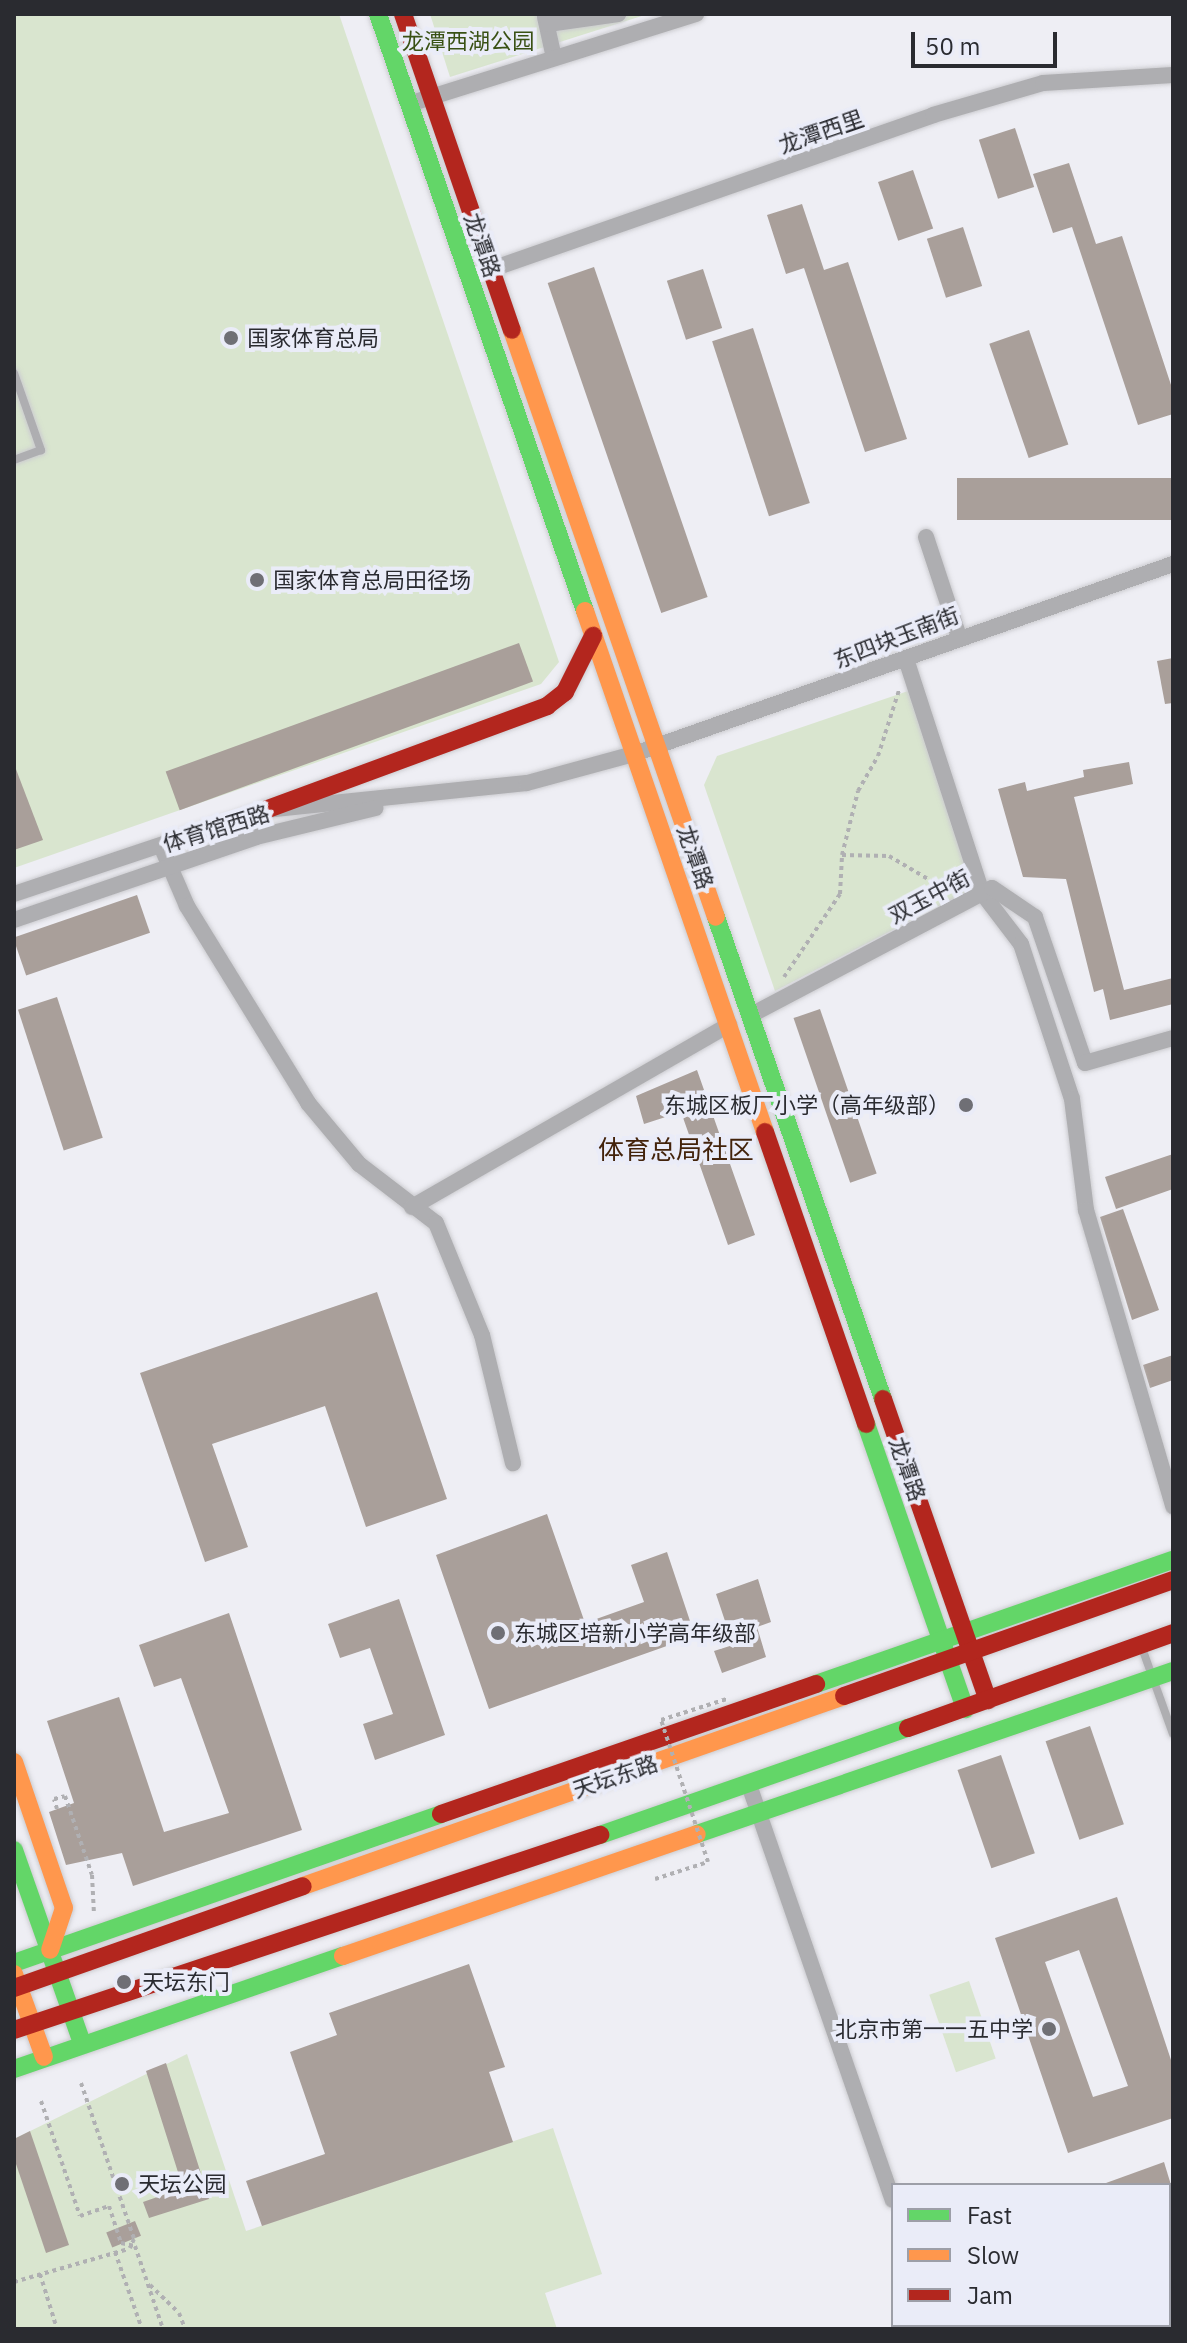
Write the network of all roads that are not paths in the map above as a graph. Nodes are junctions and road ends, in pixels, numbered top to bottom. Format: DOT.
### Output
graph roads {
  1 [pos="378,14"];
  2 [pos="403,14"];
  3 [pos="618,14"];
  4 [pos="696,14"];
  5 [pos="546,19"];
  6 [pos="554,58"];
  7 [pos="1173,75"];
  8 [pos="431,96"];
  9 [pos="409,104"];
  10 [pos="492,269"];
  11 [pos="14,373"];
  12 [pos="14,460"];
  13 [pos="926,537"];
  14 [pos="1173,564"];
  15 [pos="593,636"];
  16 [pos="959,637"];
  17 [pos="906,659"];
  18 [pos="658,746"];
  19 [pos="634,754"];
  20 [pos="436,794"];
  21 [pos="265,810"];
  22 [pos="161,846"];
  23 [pos="168,866"];
  24 [pos="982,893"];
  25 [pos="14,894"];
  26 [pos="14,920"];
  27 [pos="751,1015"];
  28 [pos="729,1025"];
  29 [pos="1173,1038"];
  30 [pos="412,1207"];
  31 [pos="513,1463"];
  32 [pos="1173,1506"];
  33 [pos="1173,1560"];
  34 [pos="1173,1580"];
  35 [pos="1173,1633"];
  36 [pos="968,1641"];
  37 [pos="1141,1644"];
  38 [pos="943,1650"];
  39 [pos="1173,1671"];
  40 [pos="1153,1678"];
  41 [pos="988,1700"];
  42 [pos="965,1709"];
  43 [pos="1173,1734"];
  44 [pos="14,1762"];
  45 [pos="749,1785"];
  46 [pos="759,1812"];
  47 [pos="14,1850"];
  48 [pos="50,1950"];
  49 [pos="14,1963"];
  50 [pos="58,1972"];
  51 [pos="16,1983"];
  52 [pos="70,2011"];
  53 [pos="22,2027"];
  54 [pos="82,2043"];
  55 [pos="44,2057"];
  56 [pos="14,2069"];
  57 [pos="891,2194"];
  1 -- 9 [label="street, 龙潭路"];
  2 -- 8 [label="street, 龙潭路"];
  3 -- 5 [label="street"];
  4 -- 6 [label="street"];
  5 -- 6 [label="street"];
  6 -- 8 [label="street"];
  7 -- 10 [label="street, 龙潭西里"];
  8 -- 9 [label="street"];
  8 -- 10 [label="street, 龙潭路"];
  9 -- 15 [label="street, 龙潭路"];
  10 -- 18 [label="street, 龙潭路"];
  11 -- 12 [label="lane"];
  13 -- 16 [label="street"];
  14 -- 16 [label="street, 东四块玉南街"];
  15 -- 19 [label="street, 龙潭路"];
  15 -- 21 [label="street"];
  16 -- 17 [label="street, 东四块玉南街"];
  17 -- 18 [label="street, 东四块玉南街"];
  17 -- 24 [label="street"];
  18 -- 19 [label="street, 东四块玉南街"];
  18 -- 27 [label="street, 龙潭路"];
  19 -- 20 [label="street, 体育馆西路"];
  19 -- 28 [label="street, 龙潭路"];
  20 -- 21 [label="street, 体育馆西路"];
  20 -- 23 [label="street, 体育馆西路"];
  21 -- 22 [label="street, 体育馆西路"];
  22 -- 23 [label="street"];
  22 -- 25 [label="street, 体育馆西路"];
  23 -- 26 [label="street, 体育馆西路"];
  23 -- 30 [label="street"];
  24 -- 27 [label="street, 双玉中街"];
  24 -- 29 [label="street, 双玉中街"];
  24 -- 32 [label="street"];
  27 -- 36 [label="street, 龙潭路"];
  28 -- 30 [label="street"];
  28 -- 38 [label="street, 龙潭路"];
  30 -- 31 [label="street"];
  33 -- 36 [label="street"];
  34 -- 36 [label="street, 天坛东路"];
  35 -- 37 [label="street"];
  36 -- 38 [label="street, 天坛东路"];
  36 -- 41 [label="street, 龙潭路"];
  37 -- 40 [label="lane"];
  37 -- 41 [label="street"];
  38 -- 42 [label="street, 龙潭路"];
  38 -- 48 [label="street"];
  38 -- 50 [label="street, 天坛东路"];
  39 -- 40 [label="street"];
  40 -- 43 [label="lane"];
  40 -- 46 [label="street"];
  41 -- 42 [label="street"];
  42 -- 45 [label="street"];
  44 -- 48 [label="street"];
  45 -- 46 [label="street"];
  45 -- 52 [label="street"];
  46 -- 54 [label="street"];
  46 -- 57 [label="street"];
  47 -- 48 [label="street"];
  48 -- 49 [label="street"];
  48 -- 50 [label="street"];
  50 -- 51 [label="street, 天坛东路"];
  50 -- 52 [label="street"];
  51 -- 53 [label="street"];
  52 -- 53 [label="street"];
  52 -- 54 [label="street"];
  53 -- 55 [label="street"];
  54 -- 55 [label="street"];
  55 -- 56 [label="street"];
}
